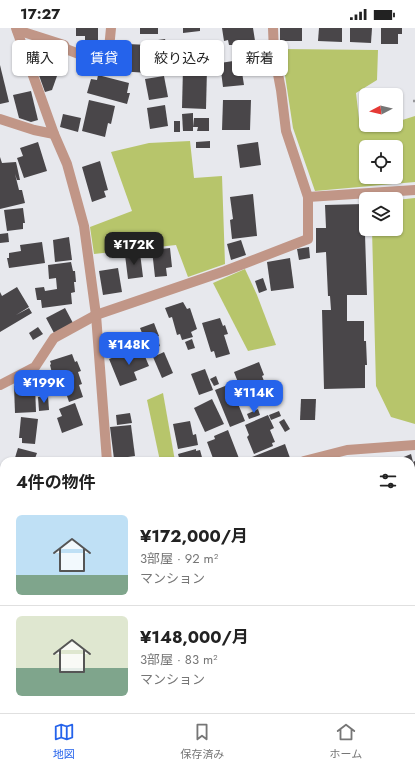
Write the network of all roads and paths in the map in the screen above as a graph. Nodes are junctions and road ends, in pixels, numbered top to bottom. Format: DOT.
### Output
graph roads {
  1 [pos="111,28"];
  2 [pos="273,28"];
  3 [pos="17,29"];
  4 [pos="0,119"];
  5 [pos="54,134"];
  6 [pos="415,190"];
  7 [pos="308,197"];
  8 [pos="96,315"];
  9 [pos="0,385"];
  10 [pos="415,445"];
  11 [pos="107,457"];
  12 [pos="320,457"];
  1 -- 3 [label="street"];
  2 -- 7 [label="street"];
  3 -- 5 [label="street"];
  4 -- 5 [label="street"];
  5 -- 8 [label="street"];
  6 -- 7 [label="street"];
  7 -- 8 [label="street"];
  8 -- 9 [label="street"];
  8 -- 11 [label="street"];
  10 -- 12 [label="street"];
}
